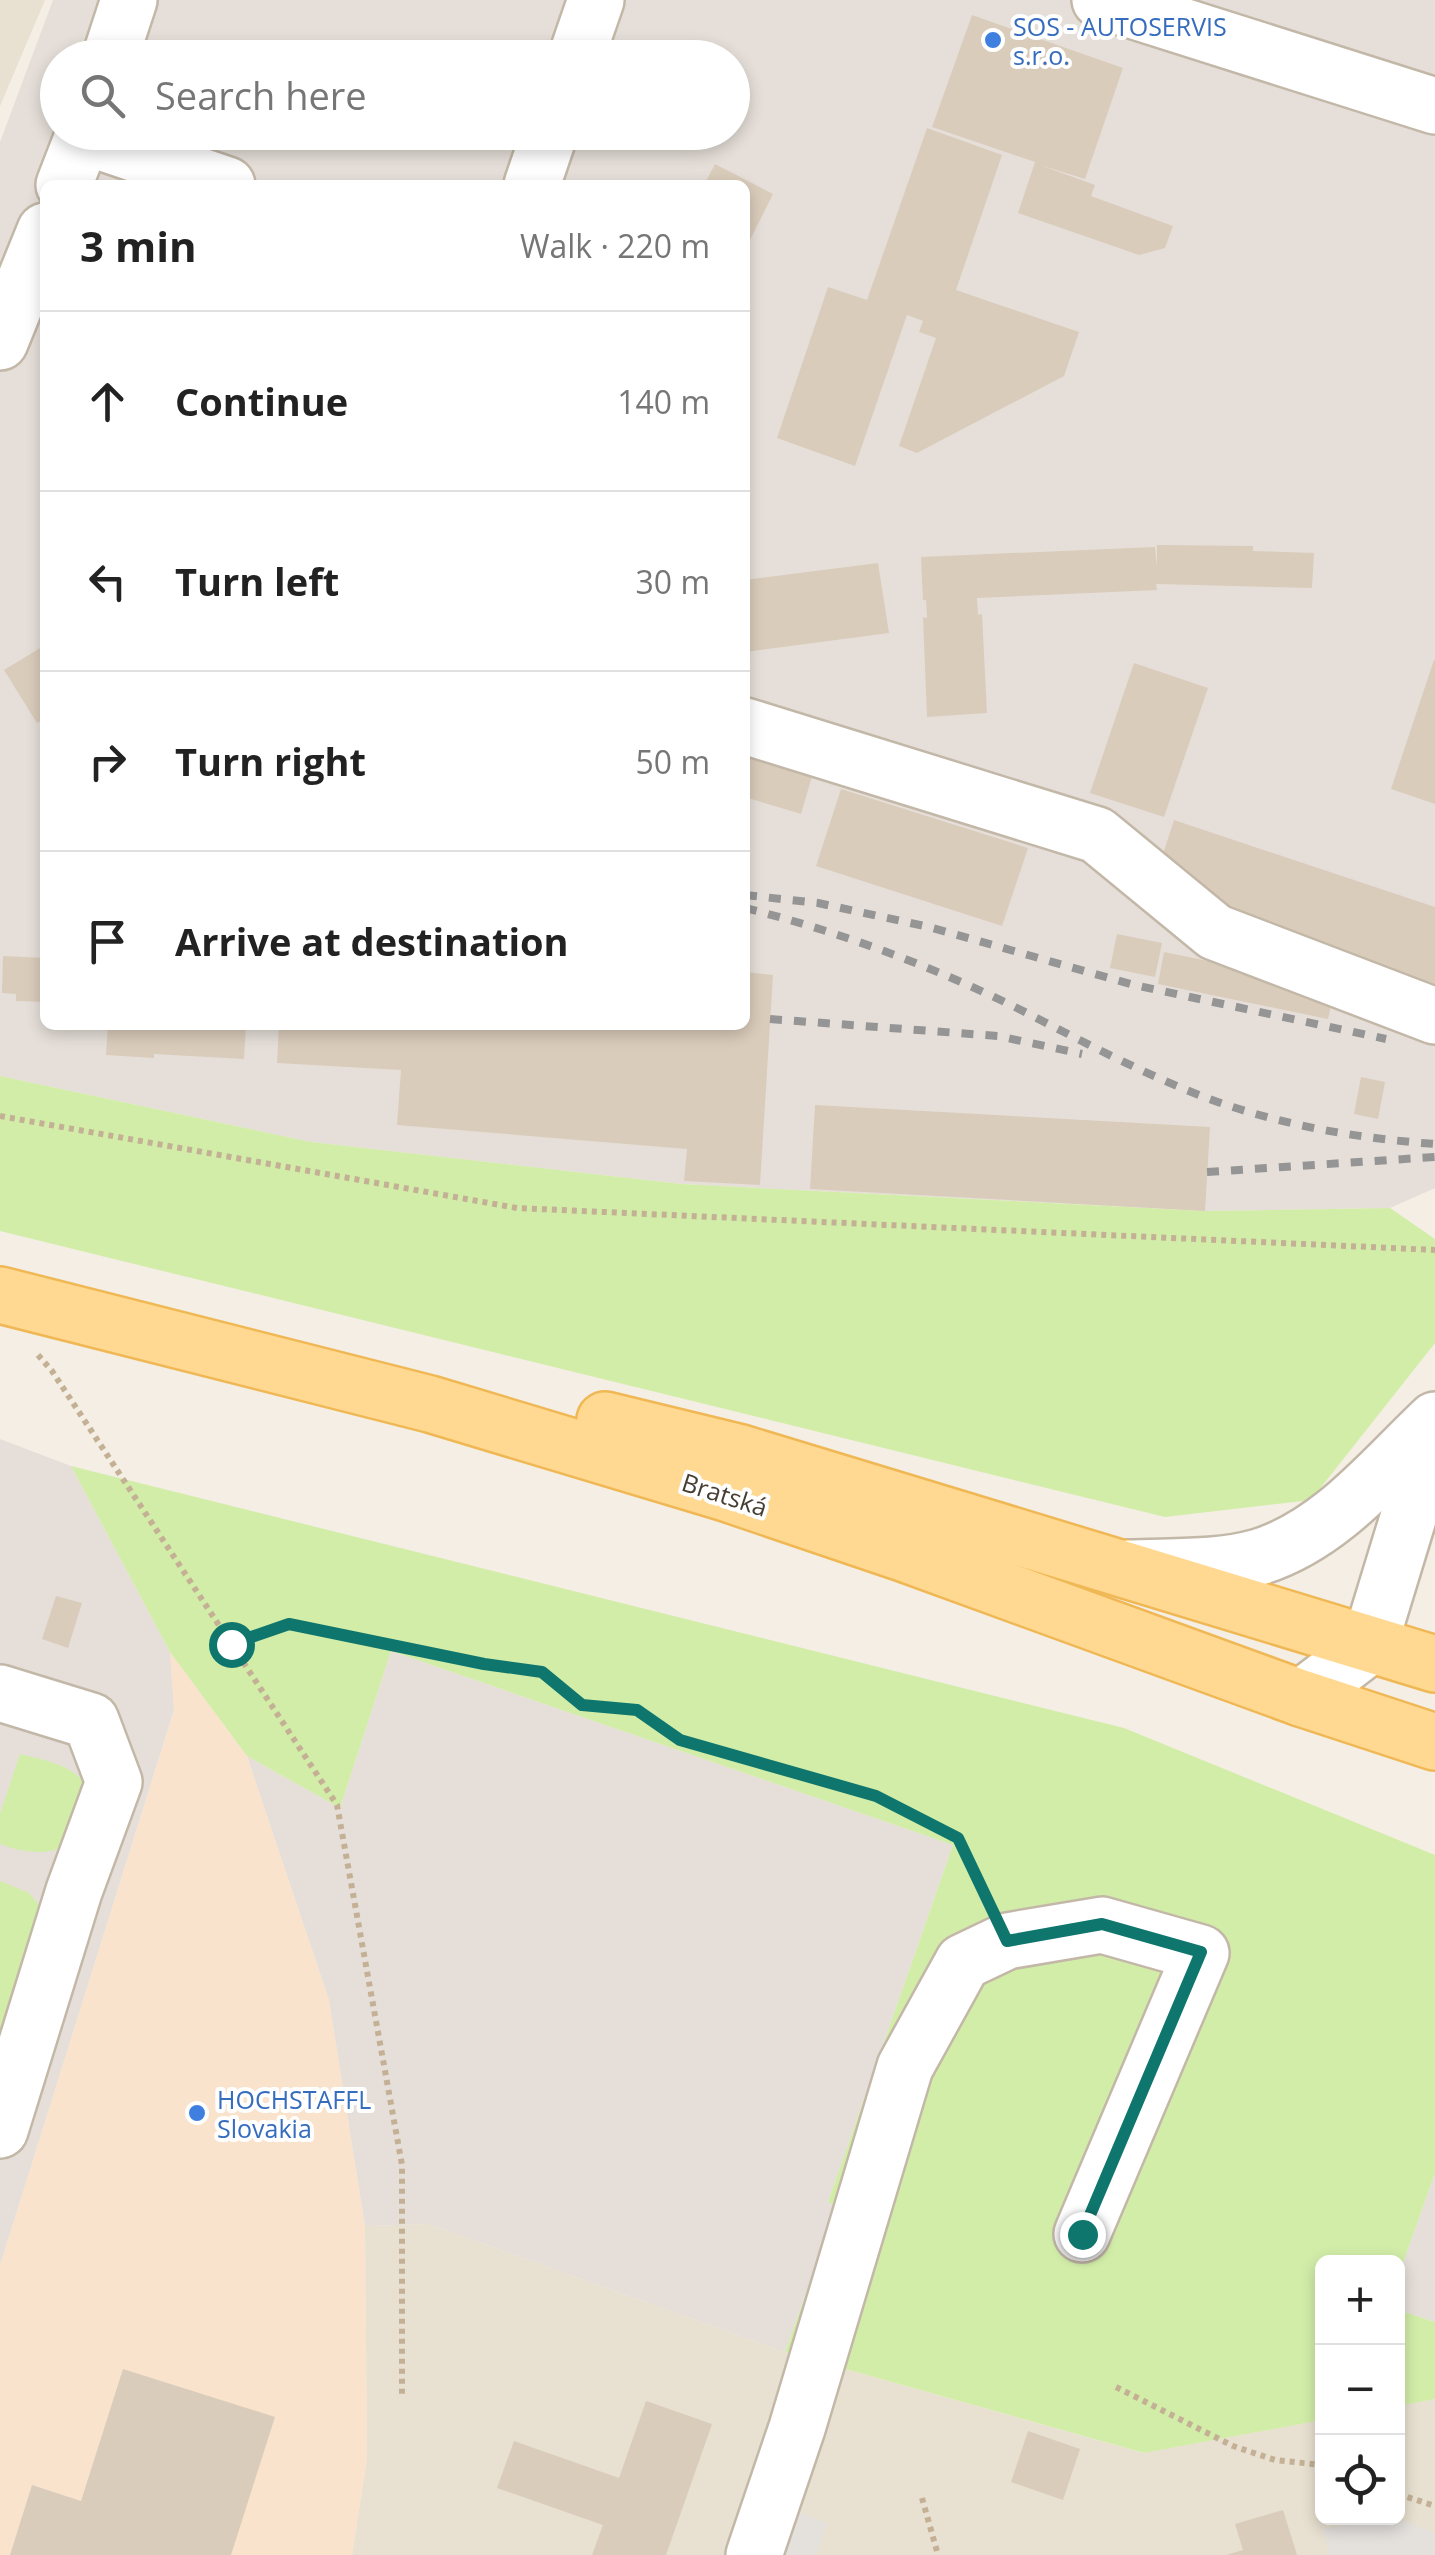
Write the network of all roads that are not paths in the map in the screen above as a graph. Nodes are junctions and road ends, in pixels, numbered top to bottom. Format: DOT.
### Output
graph roads {
  1 [pos="129,0"];
  2 [pos="596,0"];
  3 [pos="1100,0"];
  4 [pos="116,40"];
  5 [pos="582,40"];
  6 [pos="1431,90"];
  7 [pos="544,150"];
  8 [pos="77,151"];
  9 [pos="205,180"];
  10 [pos="534,180"];
  11 [pos="40,243"];
  12 [pos="0,342"];
  13 [pos="750,728"];
  14 [pos="1435,1016"];
  15 [pos="13,1302"];
  16 [pos="1435,1420"];
  17 [pos="1435,1430"];
  18 [pos="1113,1568"];
  19 [pos="1369,1646"];
  20 [pos="1435,1664"];
  21 [pos="0,1693"];
  22 [pos="1301,1698"];
  23 [pos="1417,1736"];
  24 [pos="0,2130"];
  25 [pos="1082,2234"];
  26 [pos="754,2555"];
  1 -- 4 [label="street"];
  2 -- 5 [label="street"];
  3 -- 6 [label="street"];
  7 -- 10 [label="street"];
  8 -- 9 [label="street"];
  11 -- 12 [label="street"];
  13 -- 14 [label="street"];
  15 -- 18 [label="main road, Bratská"];
  15 -- 22 [label="main road, Bratská"];
  16 -- 18 [label="street"];
  17 -- 19 [label="street"];
  18 -- 19 [label="main road, Bratská"];
  19 -- 20 [label="main road, Bratská"];
  19 -- 22 [label="street"];
  19 -- 23 [label="street"];
  21 -- 24 [label="street"];
  22 -- 23 [label="main road, Bratská"];
  25 -- 26 [label="street"];
}
